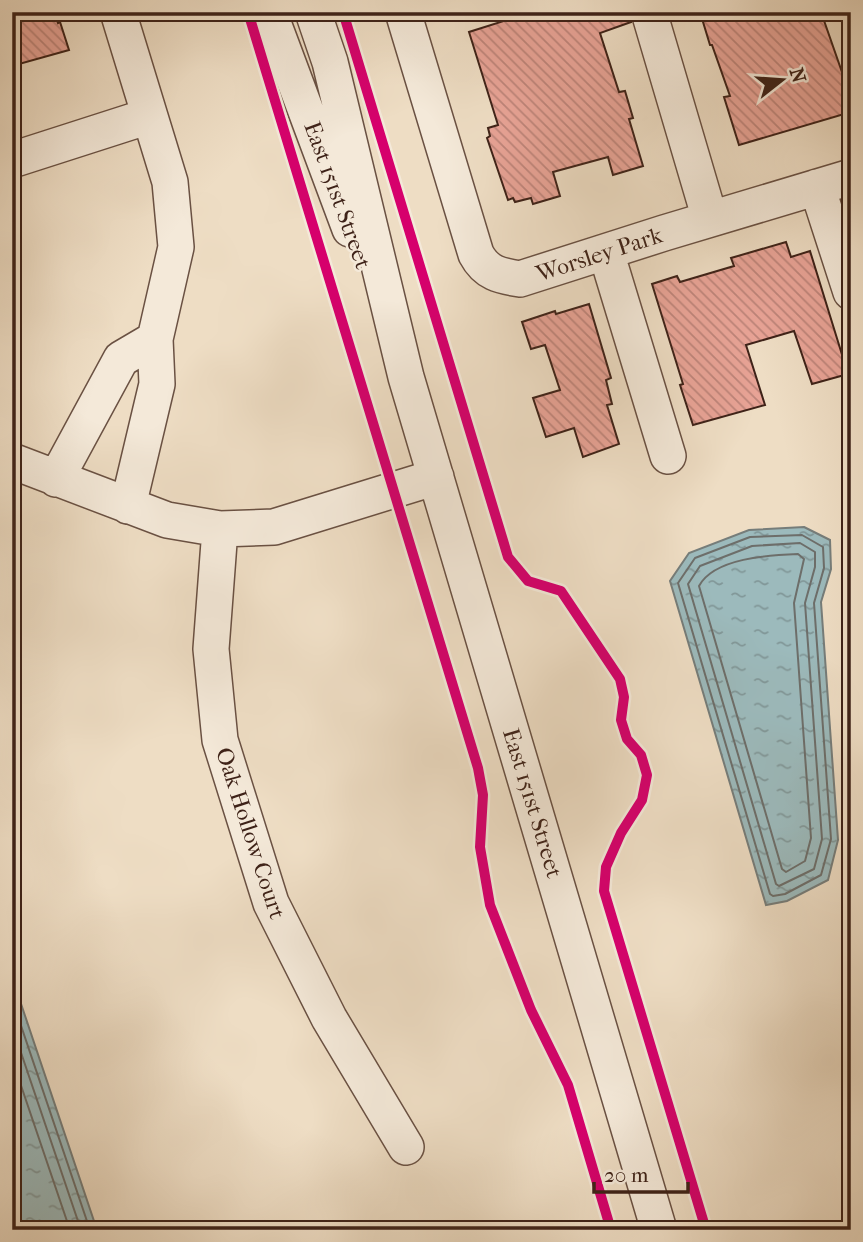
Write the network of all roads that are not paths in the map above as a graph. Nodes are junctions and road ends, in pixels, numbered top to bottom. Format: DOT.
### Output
graph roads {
  1 [pos="118,12"];
  2 [pos="270,12"];
  3 [pos="313,12"];
  4 [pos="403,12"];
  5 [pos="649,12"];
  6 [pos="149,116"];
  7 [pos="12,160"];
  8 [pos="851,177"];
  9 [pos="817,187"];
  10 [pos="710,219"];
  11 [pos="606,252"];
  12 [pos="851,292"];
  13 [pos="155,339"];
  14 [pos="406,377"];
  15 [pos="668,456"];
  16 [pos="12,461"];
  17 [pos="436,477"];
  18 [pos="56,479"];
  19 [pos="128,506"];
  20 [pos="220,529"];
  21 [pos="406,1147"];
  22 [pos="659,1230"];
  1 -- 6 [label="street"];
  2 -- 14 [label="street, East 151st Street"];
  3 -- 14 [label="street, East 151st Street"];
  4 -- 11 [label="street, Worsley Park"];
  5 -- 10 [label="street"];
  6 -- 7 [label="street"];
  6 -- 13 [label="street"];
  8 -- 9 [label="street, Worsley Park"];
  9 -- 10 [label="street, Worsley Park"];
  9 -- 12 [label="street"];
  10 -- 11 [label="street, Worsley Park"];
  11 -- 15 [label="street"];
  13 -- 18 [label="street"];
  13 -- 19 [label="street"];
  14 -- 17 [label="street, East 151st Street"];
  16 -- 18 [label="street"];
  17 -- 20 [label="street"];
  17 -- 22 [label="street, East 151st Street"];
  18 -- 19 [label="street"];
  19 -- 20 [label="street"];
  20 -- 21 [label="street, Oak Hollow Court"];
}
